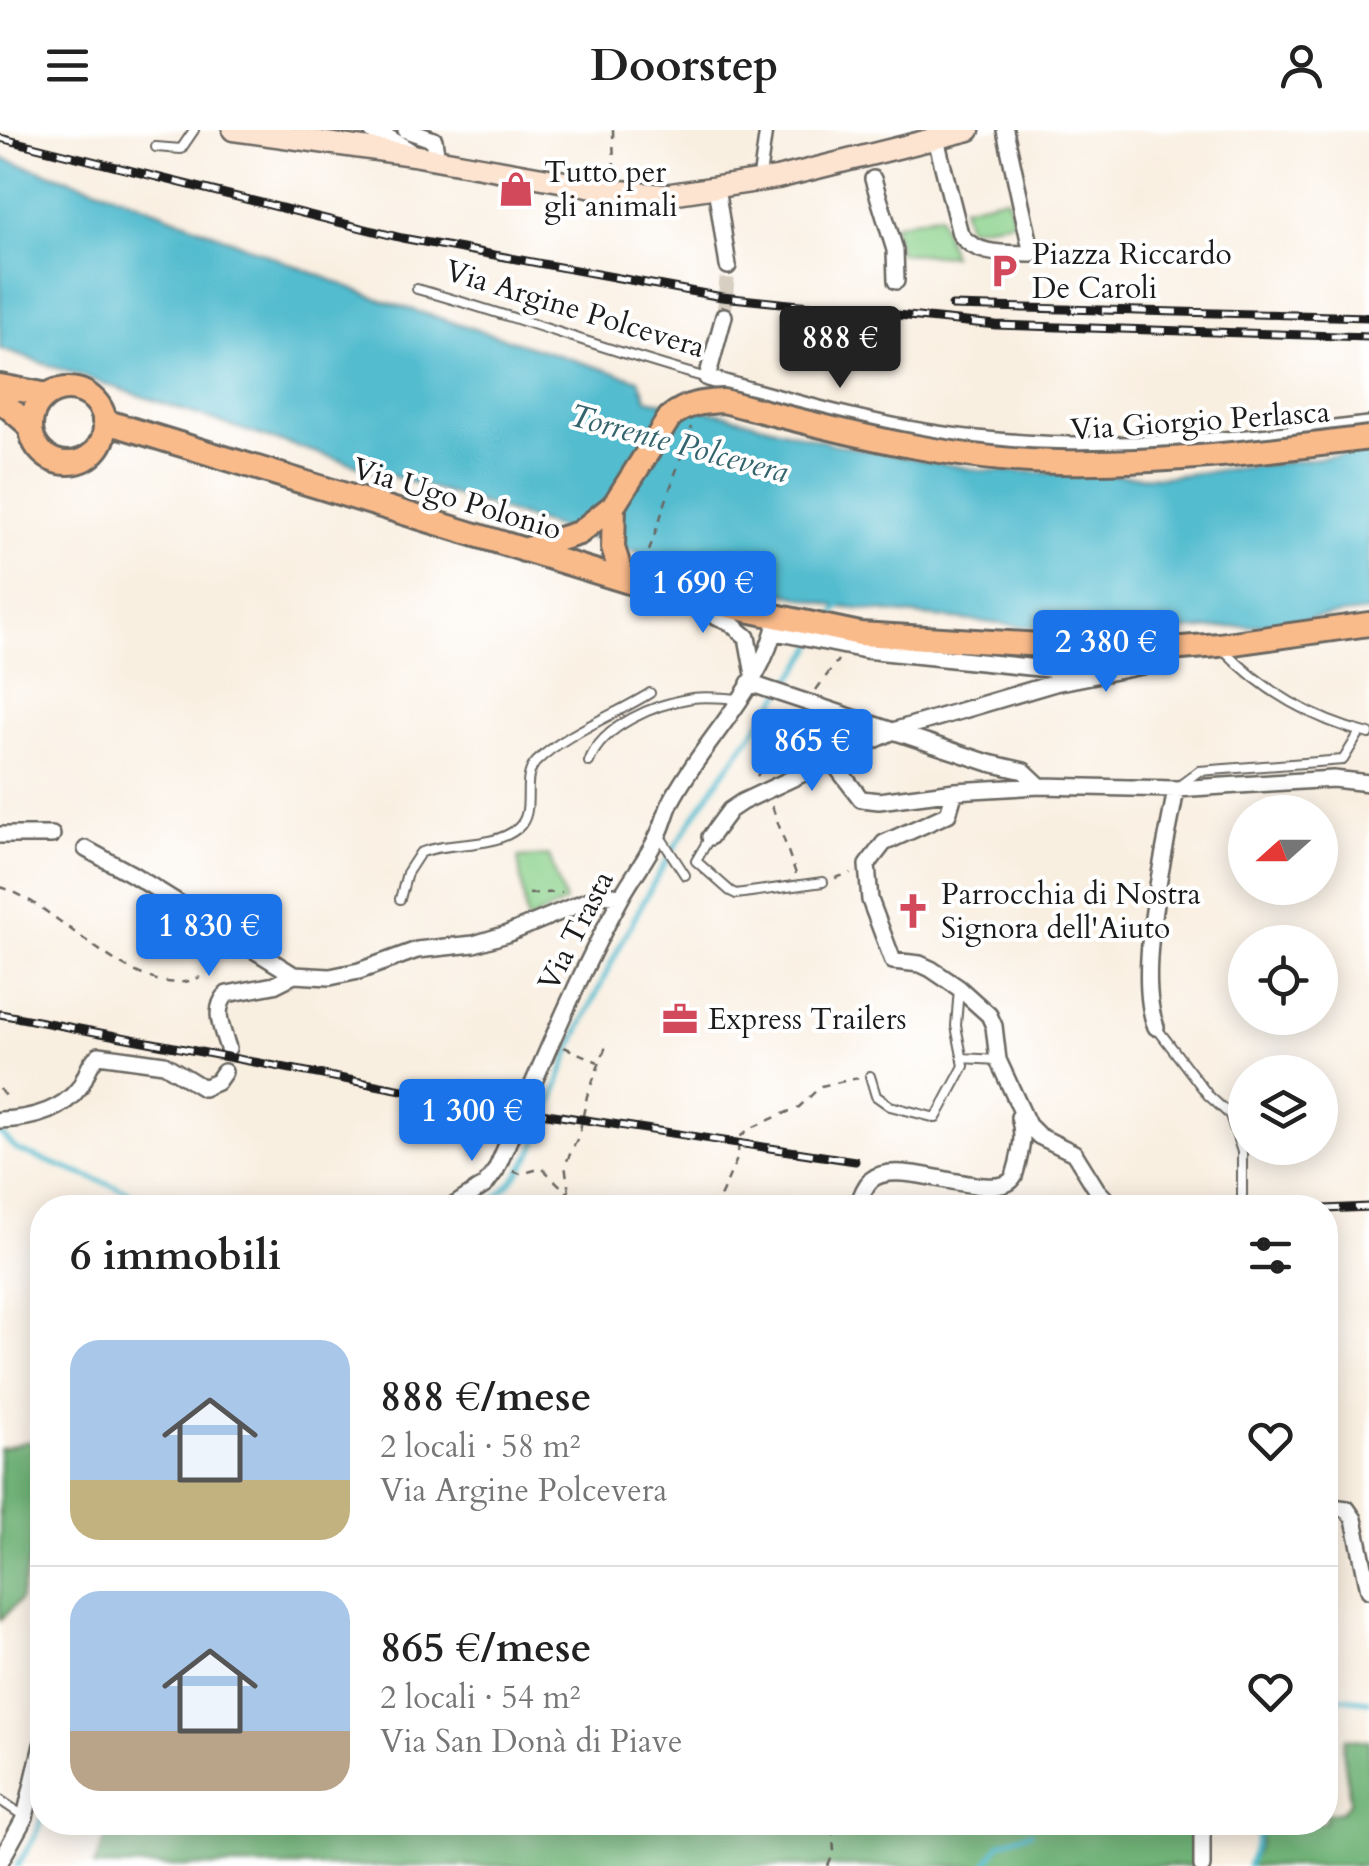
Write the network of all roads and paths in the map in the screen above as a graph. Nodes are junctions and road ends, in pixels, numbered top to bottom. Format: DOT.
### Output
graph roads {
  1 [pos="194,130"];
  2 [pos="233,130"];
  3 [pos="373,130"];
  4 [pos="406,130"];
  5 [pos="613,130"];
  6 [pos="766,130"];
  7 [pos="969,130"];
  8 [pos="1005,130"];
  9 [pos="270,133"];
  10 [pos="348,138"];
  11 [pos="936,139"];
  12 [pos="156,147"];
  13 [pos="414,155"];
  14 [pos="867,156"];
  15 [pos="436,159"];
  16 [pos="873,179"];
  17 [pos="614,180"];
  18 [pos="759,180"];
  19 [pos="716,187"];
  20 [pos="728,266"];
  21 [pos="896,282"];
  22 [pos="417,289"];
  23 [pos="724,316"];
  24 [pos="707,378"];
  25 [pos="0,386"];
  26 [pos="48,395"];
  27 [pos="0,400"];
  28 [pos="694,420"];
  29 [pos="1369,424"];
  30 [pos="30,426"];
  31 [pos="102,433"];
  32 [pos="1369,438"];
  33 [pos="614,505"];
  34 [pos="520,551"];
  35 [pos="645,563"];
  36 [pos="620,573"];
  37 [pos="662,592"];
  38 [pos="1369,624"];
  39 [pos="783,626"];
  40 [pos="844,640"];
  41 [pos="1219,645"];
  42 [pos="1108,650"];
  43 [pos="1147,666"];
  44 [pos="1056,676"];
  45 [pos="754,681"];
  46 [pos="650,692"];
  47 [pos="739,699"];
  48 [pos="806,701"];
  49 [pos="896,730"];
  50 [pos="1364,733"];
  51 [pos="832,761"];
  52 [pos="590,762"];
  53 [pos="1369,783"];
  54 [pos="1040,786"];
  55 [pos="1176,788"];
  56 [pos="767,790"];
  57 [pos="955,791"];
  58 [pos="742,802"];
  59 [pos="0,835"];
  60 [pos="52,835"];
  61 [pos="710,837"];
  62 [pos="661,839"];
  63 [pos="86,849"];
  64 [pos="867,869"];
  65 [pos="685,875"];
  66 [pos="823,882"];
  67 [pos="800,885"];
  68 [pos="0,888"];
  69 [pos="562,892"];
  70 [pos="529,894"];
  71 [pos="622,896"];
  72 [pos="400,899"];
  73 [pos="200,976"];
  74 [pos="294,976"];
  75 [pos="960,988"];
  76 [pos="1156,1026"];
  77 [pos="608,1041"];
  78 [pos="560,1045"];
  79 [pos="228,1048"];
  80 [pos="962,1058"];
  81 [pos="998,1060"];
  82 [pos="600,1062"];
  83 [pos="224,1072"];
  84 [pos="870,1076"];
  85 [pos="0,1089"];
  86 [pos="9,1102"];
  87 [pos="1016,1103"];
  88 [pos="0,1120"];
  89 [pos="497,1168"];
  90 [pos="569,1192"];
  91 [pos="470,1195"];
  92 [pos="572,1195"];
  93 [pos="721,1195"];
  94 [pos="863,1195"];
  95 [pos="1102,1195"];
  96 [pos="1242,1195"];
  97 [pos="1338,1508"];
  98 [pos="1369,1590"];
  99 [pos="30,1796"];
  100 [pos="0,1800"];
  101 [pos="25,1817"];
  102 [pos="833,1835"];
  103 [pos="1202,1835"];
  104 [pos="2,1857"];
  105 [pos="828,1866"];
  106 [pos="1202,1866"];
  1 -- 12 [label="lane"];
  2 -- 9 [label="main road"];
  3 -- 13 [label="street"];
  4 -- 15 [label="street"];
  5 -- 17 [label="path"];
  6 -- 18 [label="street"];
  7 -- 11 [label="main road"];
  8 -- 11 [label="street"];
  9 -- 10 [label="main road"];
  10 -- 13 [label="main road"];
  11 -- 14 [label="main road"];
  13 -- 15 [label="main road"];
  14 -- 16 [label="street"];
  14 -- 18 [label="main road"];
  15 -- 19 [label="main road"];
  16 -- 21 [label="street"];
  18 -- 19 [label="main road"];
  19 -- 20 [label="street"];
  22 -- 24 [label="lane, Via Argine Polcevera"];
  23 -- 24 [label="street"];
  24 -- 29 [label="street, Via Argine Polcevera"];
  25 -- 26 [label="main road"];
  26 -- 30 [label="main road"];
  26 -- 31 [label="main road"];
  27 -- 30 [label="main road, Via Ugo Polonio"];
  28 -- 35 [label="path"];
  30 -- 31 [label="main road, Via Ugo Polonio"];
  31 -- 34 [label="main road, Via Ugo Polonio"];
  32 -- 33 [label="main road, Via Giorgio Perlasca, bridge"];
  33 -- 34 [label="main road, Via Giorgio Perlasca"];
  33 -- 36 [label="main road"];
  34 -- 36 [label="main road, Via Ugo Polonio"];
  36 -- 37 [label="main road, Via Ugo Polonio"];
  37 -- 39 [label="main road, Via Ugo Polonio"];
  37 -- 45 [label="street"];
  38 -- 41 [label="main road, Via Ugo Polonio"];
  39 -- 40 [label="main road, Via Ugo Polonio"];
  39 -- 45 [label="street, Via Trasta"];
  40 -- 42 [label="main road, Via Ugo Polonio"];
  40 -- 44 [label="street"];
  40 -- 48 [label="path"];
  41 -- 42 [label="main road, Via Ugo Polonio"];
  41 -- 50 [label="lane"];
  42 -- 44 [label="street"];
  43 -- 44 [label="street"];
  44 -- 49 [label="street"];
  45 -- 47 [label="street, Via Trasta"];
  45 -- 48 [label="street"];
  46 -- 72 [label="lane"];
  47 -- 52 [label="lane"];
  47 -- 62 [label="street, Via Trasta"];
  48 -- 49 [label="street"];
  48 -- 58 [label="path"];
  49 -- 51 [label="street"];
  49 -- 54 [label="street"];
  50 -- 55 [label="lane"];
  51 -- 56 [label="street"];
  51 -- 57 [label="street"];
  53 -- 55 [label="street"];
  54 -- 55 [label="street"];
  54 -- 57 [label="street"];
  55 -- 76 [label="street"];
  56 -- 58 [label="street"];
  56 -- 67 [label="path"];
  57 -- 64 [label="street"];
  58 -- 61 [label="street"];
  59 -- 60 [label="street"];
  61 -- 67 [label="lane"];
  62 -- 65 [label="lane"];
  62 -- 71 [label="street, Via Trasta"];
  63 -- 74 [label="street"];
  64 -- 66 [label="path"];
  64 -- 75 [label="street"];
  66 -- 67 [label="lane"];
  68 -- 73 [label="path"];
  69 -- 70 [label="path"];
  71 -- 74 [label="street"];
  71 -- 89 [label="street, Via Trasta"];
  74 -- 79 [label="street"];
  75 -- 80 [label="lane"];
  75 -- 81 [label="street"];
  76 -- 96 [label="lane"];
  77 -- 82 [label="path"];
  78 -- 82 [label="path"];
  80 -- 81 [label="lane"];
  80 -- 84 [label="lane"];
  81 -- 87 [label="street"];
  82 -- 90 [label="path"];
  83 -- 88 [label="street"];
  84 -- 93 [label="path"];
  85 -- 86 [label="path"];
  87 -- 94 [label="street"];
  87 -- 95 [label="street"];
  89 -- 90 [label="path"];
  89 -- 91 [label="street, Via Trasta"];
  90 -- 92 [label="path"];
  97 -- 98 [label="street"];
  99 -- 101 [label="street"];
  100 -- 101 [label="lane"];
  101 -- 104 [label="street"];
  102 -- 105 [label="path"];
  103 -- 106 [label="street"];
}
